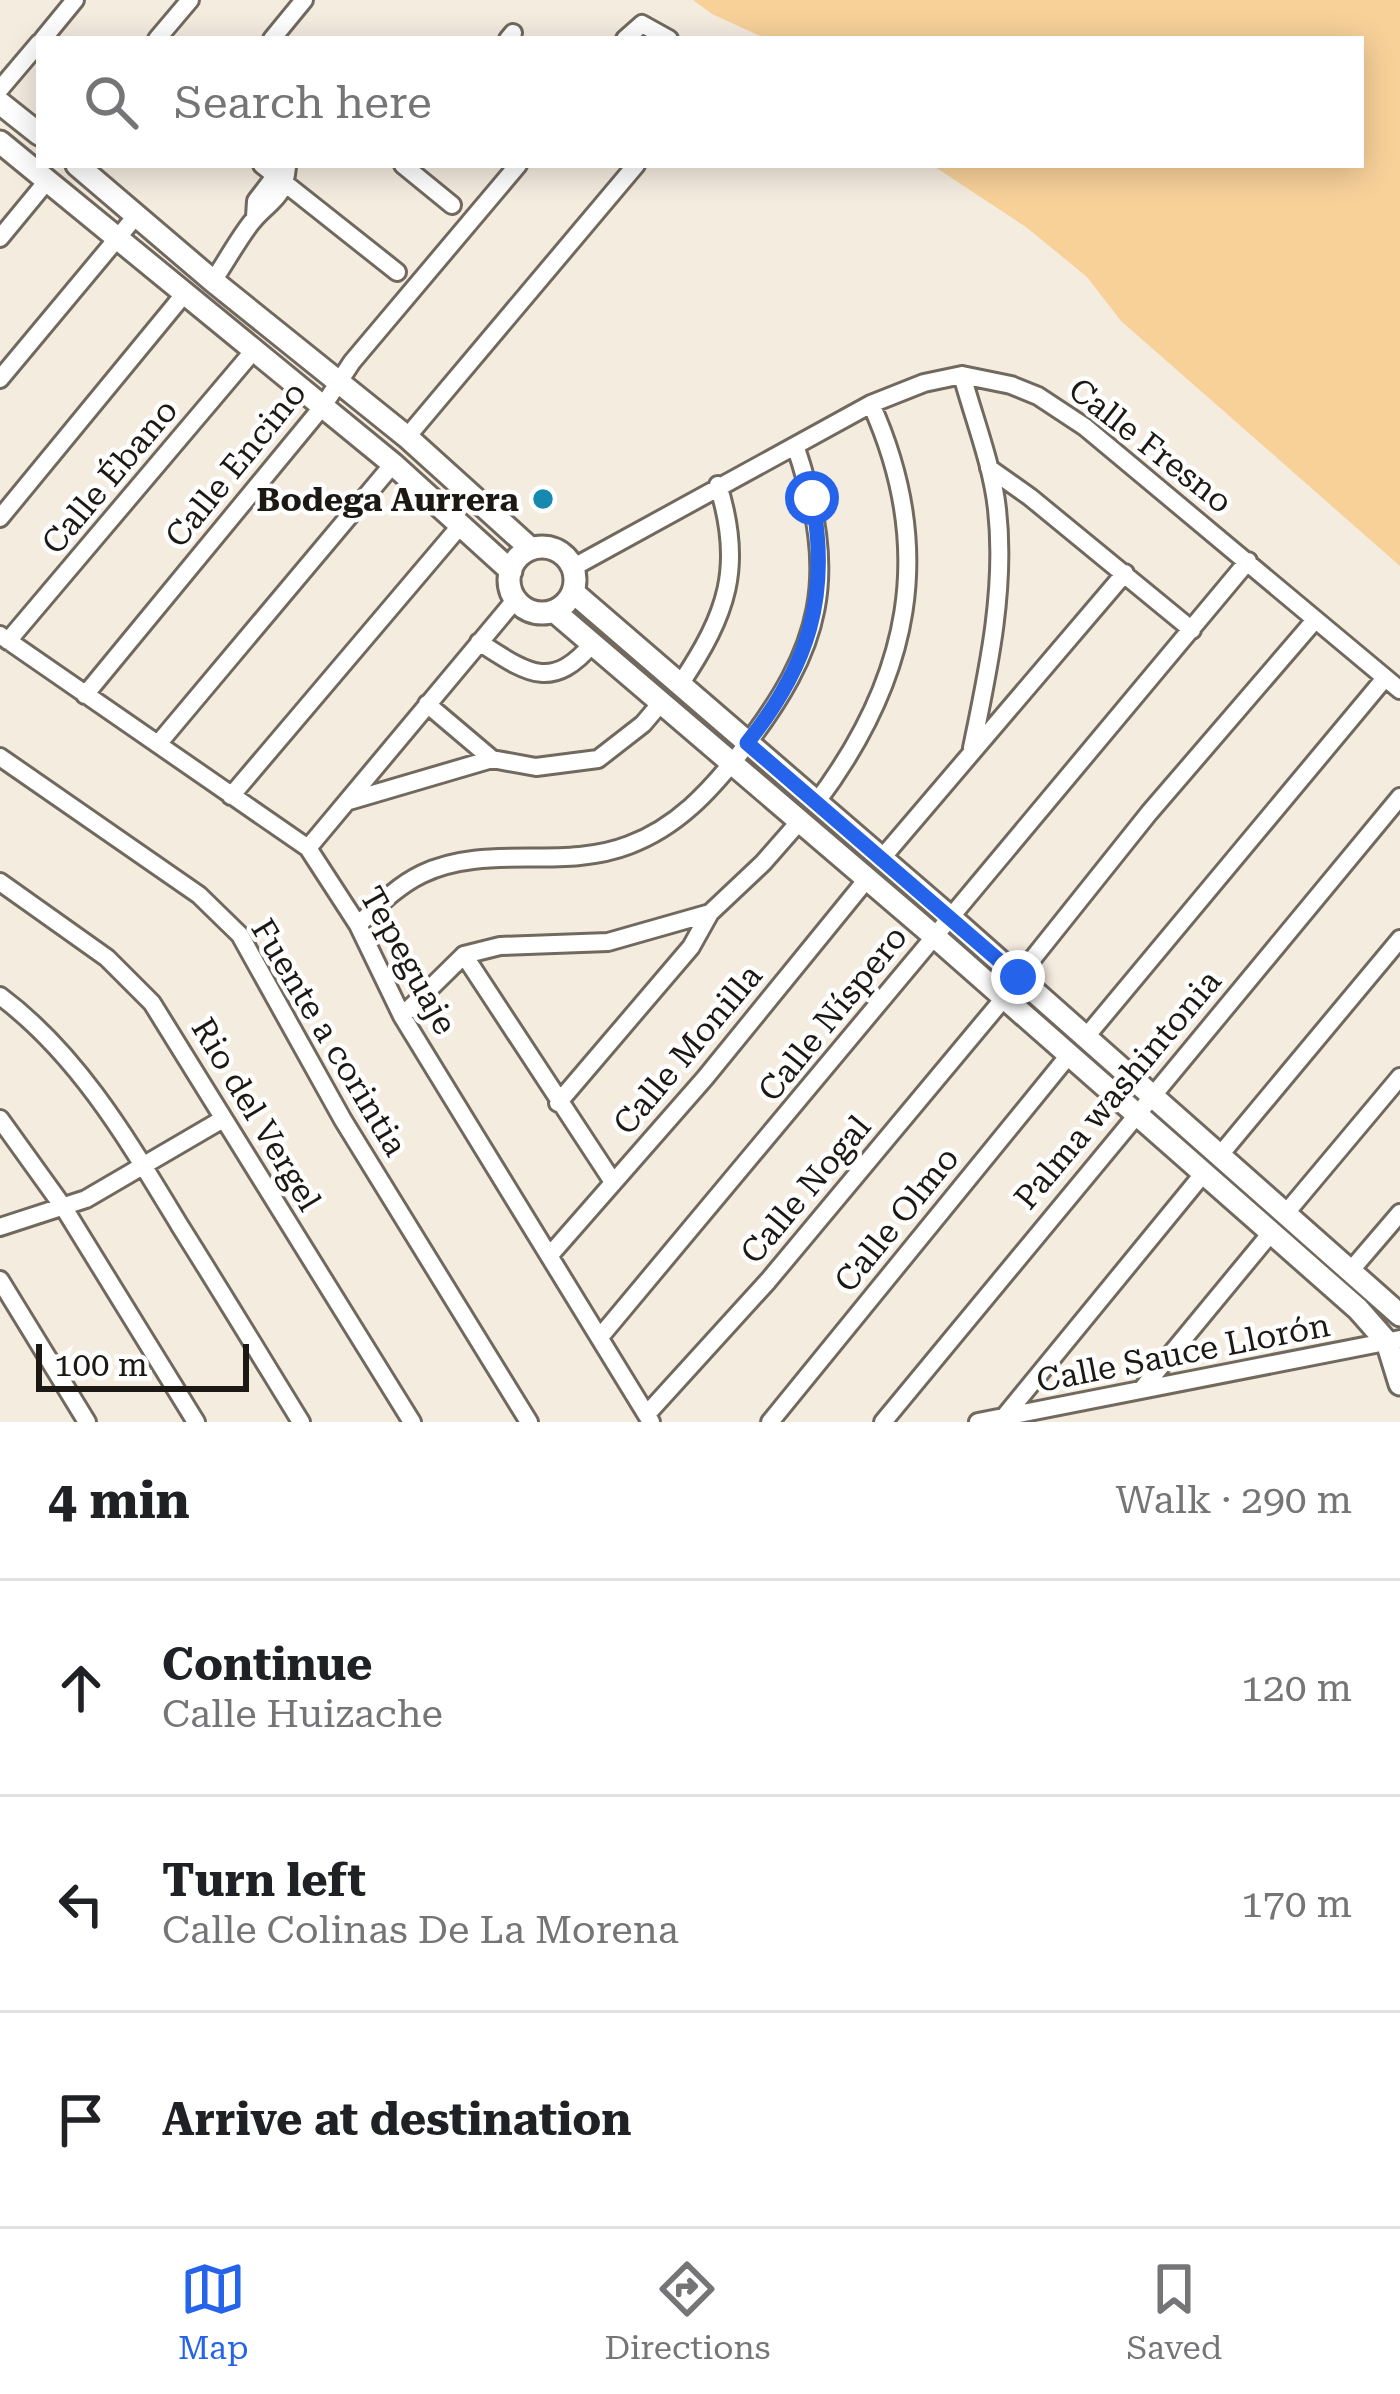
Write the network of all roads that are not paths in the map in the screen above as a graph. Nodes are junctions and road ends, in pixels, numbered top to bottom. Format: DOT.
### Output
graph roads {
  1 [pos="75,0"];
  2 [pos="190,0"];
  3 [pos="304,0"];
  4 [pos="45,36"];
  5 [pos="160,36"];
  6 [pos="274,36"];
  7 [pos="628,36"];
  8 [pos="664,36"];
  9 [pos="36,47"];
  10 [pos="0,89"];
  11 [pos="0,103"];
  12 [pos="36,132"];
  13 [pos="0,142"];
  14 [pos="80,168"];
  15 [pos="407,168"];
  16 [pos="515,168"];
  17 [pos="633,168"];
  18 [pos="279,171"];
  19 [pos="46,181"];
  20 [pos="452,205"];
  21 [pos="135,217"];
  22 [pos="0,238"];
  23 [pos="117,238"];
  24 [pos="397,272"];
  25 [pos="213,281"];
  26 [pos="185,293"];
  27 [pos="255,349"];
  28 [pos="962,375"];
  29 [pos="0,379"];
  30 [pos="339,382"];
  31 [pos="871,404"];
  32 [pos="323,406"];
  33 [pos="407,437"];
  34 [pos="796,448"];
  35 [pos="393,464"];
  36 [pos="988,468"];
  37 [pos="718,484"];
  38 [pos="0,518"];
  39 [pos="460,526"];
  40 [pos="531,549"];
  41 [pos="1249,561"];
  42 [pos="572,568"];
  43 [pos="511,571"];
  44 [pos="1125,573"];
  45 [pos="573,592"];
  46 [pos="516,599"];
  47 [pos="554,611"];
  48 [pos="1315,620"];
  49 [pos="1192,630"];
  50 [pos="4,638"];
  51 [pos="479,642"];
  52 [pos="592,643"];
  53 [pos="1385,678"];
  54 [pos="681,683"];
  55 [pos="1400,691"];
  56 [pos="85,695"];
  57 [pos="427,704"];
  58 [pos="660,704"];
  59 [pos="747,743"];
  60 [pos="158,744"];
  61 [pos="972,748"];
  62 [pos="0,757"];
  63 [pos="492,759"];
  64 [pos="731,763"];
  65 [pos="231,796"];
  66 [pos="1400,797"];
  67 [pos="349,801"];
  68 [pos="817,803"];
  69 [pos="799,822"];
  70 [pos="308,848"];
  71 [pos="882,858"];
  72 [pos="867,879"];
  73 [pos="0,882"];
  74 [pos="710,913"];
  75 [pos="950,917"];
  76 [pos="358,925"];
  77 [pos="934,936"];
  78 [pos="1400,939"];
  79 [pos="464,955"];
  80 [pos="1018,977"];
  81 [pos="0,995"];
  82 [pos="1004,998"];
  83 [pos="402,1016"];
  84 [pos="1085,1038"];
  85 [pos="1069,1055"];
  86 [pos="1400,1077"];
  87 [pos="1151,1095"];
  88 [pos="558,1103"];
  89 [pos="1135,1114"];
  90 [pos="0,1119"];
  91 [pos="223,1119"];
  92 [pos="1220,1156"];
  93 [pos="144,1168"];
  94 [pos="1203,1174"];
  95 [pos="613,1182"];
  96 [pos="64,1208"];
  97 [pos="1286,1213"];
  98 [pos="1400,1214"];
  99 [pos="0,1228"];
  100 [pos="1270,1234"];
  101 [pos="550,1255"];
  102 [pos="1352,1269"];
  103 [pos="0,1280"];
  104 [pos="1400,1315"];
  105 [pos="599,1337"];
  106 [pos="1394,1341"];
  107 [pos="1400,1384"];
  108 [pos="1142,1389"];
  109 [pos="1004,1417"];
  110 [pos="649,1418"];
  111 [pos="87,1422"];
  112 [pos="196,1422"];
  113 [pos="301,1422"];
  114 [pos="412,1422"];
  115 [pos="529,1422"];
  116 [pos="770,1422"];
  117 [pos="884,1422"];
  118 [pos="978,1422"];
  1 -- 4 [label="street"];
  2 -- 5 [label="street"];
  3 -- 6 [label="street"];
  7 -- 8 [label="street"];
  9 -- 10 [label="street"];
  11 -- 12 [label="street"];
  13 -- 19 [label="street"];
  14 -- 21 [label="street"];
  15 -- 20 [label="street"];
  16 -- 30 [label="street, Calle Encino"];
  17 -- 33 [label="street"];
  18 -- 24 [label="street"];
  18 -- 25 [label="street"];
  19 -- 22 [label="street"];
  19 -- 23 [label="street"];
  21 -- 23 [label="street"];
  21 -- 25 [label="street"];
  23 -- 26 [label="street"];
  23 -- 29 [label="street"];
  25 -- 30 [label="street"];
  26 -- 27 [label="street"];
  26 -- 38 [label="street"];
  27 -- 32 [label="street"];
  27 -- 50 [label="street, Calle Ébano"];
  28 -- 31 [label="street, Calle Fresno"];
  28 -- 36 [label="street"];
  28 -- 41 [label="street, Calle Fresno"];
  30 -- 32 [label="street, Calle Encino"];
  30 -- 33 [label="street"];
  31 -- 34 [label="street, Calle Fresno"];
  31 -- 68 [label="street"];
  32 -- 35 [label="street"];
  32 -- 56 [label="street, Calle Encino"];
  33 -- 40 [label="street"];
  34 -- 37 [label="street, Calle Fresno"];
  34 -- 59 [label="street"];
  35 -- 39 [label="street"];
  35 -- 60 [label="street"];
  36 -- 44 [label="street"];
  36 -- 61 [label="street"];
  37 -- 42 [label="street, Calle Fresno"];
  37 -- 54 [label="street"];
  39 -- 43 [label="street"];
  39 -- 65 [label="street"];
  40 -- 42 [label="street"];
  40 -- 43 [label="street"];
  41 -- 48 [label="street, Calle Fresno"];
  41 -- 49 [label="street, Calle Níspero"];
  42 -- 45 [label="street"];
  43 -- 46 [label="street"];
  44 -- 49 [label="street"];
  44 -- 61 [label="street"];
  45 -- 47 [label="street"];
  45 -- 54 [label="street"];
  46 -- 47 [label="street"];
  46 -- 51 [label="street"];
  47 -- 52 [label="street"];
  48 -- 53 [label="street, Calle Fresno"];
  48 -- 80 [label="street"];
  49 -- 75 [label="street, Calle Níspero"];
  50 -- 56 [label="street, Tepeguaje"];
  51 -- 52 [label="street"];
  51 -- 57 [label="street"];
  52 -- 58 [label="street"];
  53 -- 55 [label="street, Calle Fresno"];
  53 -- 84 [label="street"];
  54 -- 59 [label="street"];
  56 -- 60 [label="street, Tepeguaje"];
  57 -- 63 [label="street"];
  57 -- 67 [label="street"];
  58 -- 63 [label="street"];
  58 -- 64 [label="street"];
  59 -- 64 [label="street"];
  59 -- 68 [label="street"];
  60 -- 65 [label="street, Tepeguaje"];
  61 -- 71 [label="street"];
  62 -- 115 [label="street, Fuente a corintia"];
  63 -- 67 [label="street"];
  64 -- 69 [label="street"];
  64 -- 76 [label="street"];
  65 -- 70 [label="street, Tepeguaje"];
  66 -- 87 [label="street, Palma washintonia"];
  67 -- 70 [label="street"];
  68 -- 71 [label="street"];
  69 -- 72 [label="street"];
  69 -- 74 [label="street"];
  70 -- 76 [label="street, Tepeguaje"];
  71 -- 75 [label="street"];
  72 -- 77 [label="street"];
  72 -- 95 [label="street, Calle Monilla"];
  73 -- 91 [label="street, Rio del Vergel"];
  74 -- 79 [label="street"];
  74 -- 88 [label="street"];
  75 -- 77 [label="street, Calle Níspero"];
  75 -- 80 [label="street"];
  76 -- 83 [label="street, Tepeguaje"];
  77 -- 82 [label="street"];
  77 -- 105 [label="street, Calle Níspero"];
  78 -- 92 [label="street"];
  79 -- 83 [label="street"];
  79 -- 88 [label="street"];
  80 -- 84 [label="street"];
  81 -- 93 [label="street"];
  82 -- 85 [label="street"];
  82 -- 110 [label="street, Calle Nogal"];
  83 -- 101 [label="street, Tepeguaje"];
  84 -- 87 [label="street"];
  85 -- 89 [label="street"];
  85 -- 116 [label="street, Calle Olmo"];
  86 -- 97 [label="street"];
  87 -- 89 [label="street, Palma washintonia"];
  87 -- 92 [label="street"];
  88 -- 95 [label="street"];
  89 -- 94 [label="street"];
  89 -- 117 [label="street, Palma washintonia"];
  90 -- 96 [label="street"];
  91 -- 93 [label="street"];
  91 -- 114 [label="street, Rio del Vergel"];
  92 -- 97 [label="street"];
  93 -- 96 [label="street"];
  93 -- 113 [label="street"];
  94 -- 100 [label="street"];
  94 -- 109 [label="street"];
  95 -- 101 [label="street, Calle Monilla"];
  96 -- 99 [label="street"];
  96 -- 112 [label="street"];
  97 -- 102 [label="street"];
  98 -- 102 [label="street"];
  100 -- 106 [label="street"];
  100 -- 108 [label="street"];
  101 -- 105 [label="street, Tepeguaje"];
  102 -- 104 [label="street"];
  103 -- 111 [label="street"];
  105 -- 110 [label="street, Tepeguaje"];
  106 -- 107 [label="street"];
  106 -- 108 [label="street, Calle Sauce Llorón"];
  108 -- 109 [label="street, Calle Sauce Llorón"];
  109 -- 118 [label="street, Calle Sauce Llorón"];
}
